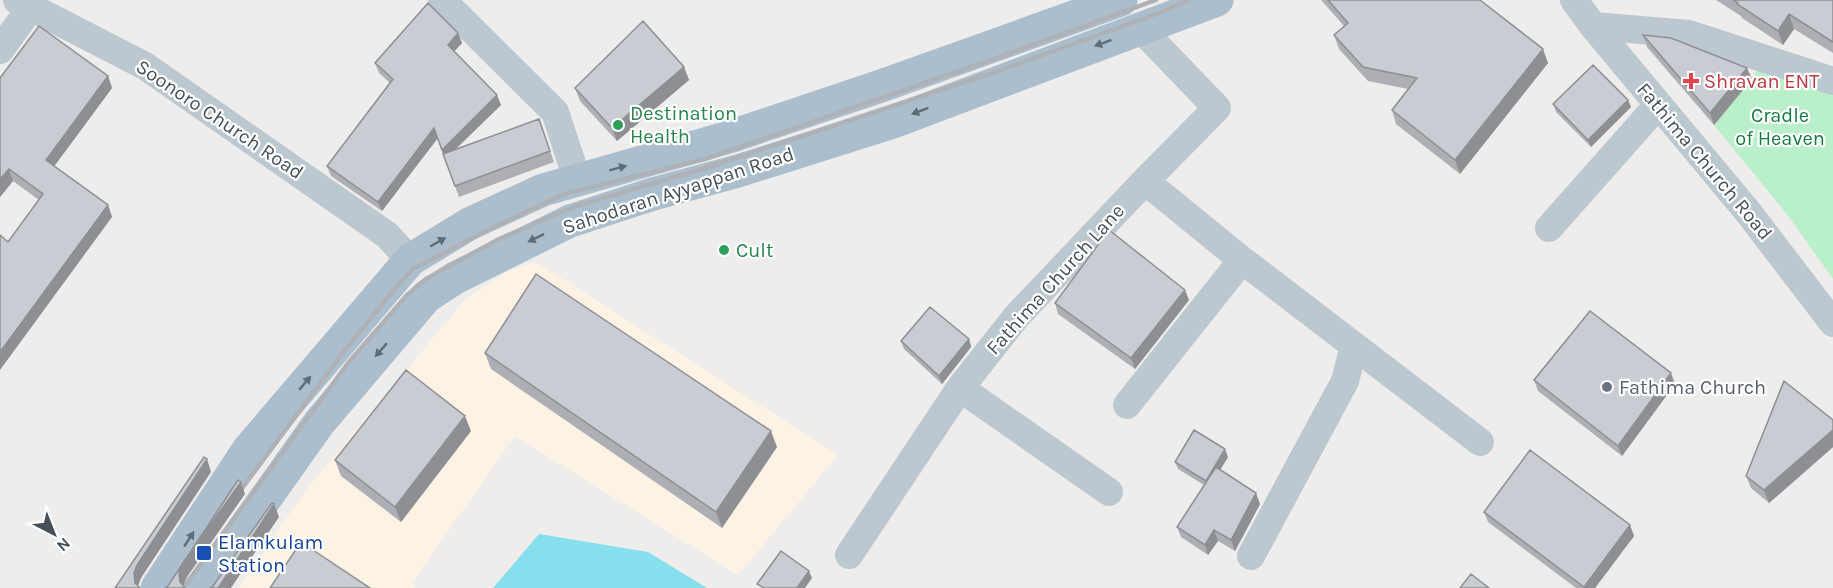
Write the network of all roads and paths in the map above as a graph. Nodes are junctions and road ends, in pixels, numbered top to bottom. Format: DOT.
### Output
graph roads {
  1 [pos="442,0"];
  2 [pos="1121,0"];
  3 [pos="1217,0"];
  4 [pos="1574,0"];
  5 [pos="24,4"];
  6 [pos="1593,27"];
  7 [pos="1141,29"];
  8 [pos="0,50"];
  9 [pos="1833,81"];
  10 [pos="1658,105"];
  11 [pos="577,180"];
  12 [pos="1145,181"];
  13 [pos="1549,228"];
  14 [pos="410,260"];
  15 [pos="1242,260"];
  16 [pos="1833,323"];
  17 [pos="1354,346"];
  18 [pos="960,388"];
  19 [pos="1127,405"];
  20 [pos="1480,442"];
  21 [pos="1109,492"];
  22 [pos="849,555"];
  23 [pos="1251,556"];
  24 [pos="157,588"];
  25 [pos="202,588"];
  1 -- 11 [label="street"];
  11 -- 2 [label="main road, Sahodaran Ayyappan Road, one-way"];
  3 -- 7 [label="main road, Sahodaran Ayyappan Road"];
  4 -- 6 [label="street, Fathima Church Road"];
  5 -- 8 [label="street"];
  5 -- 14 [label="street, Soonoro Church Road"];
  6 -- 9 [label="street"];
  6 -- 10 [label="street, Fathima Church Road"];
  7 -- 12 [label="street, Fathima Church Lane"];
  7 -- 25 [label="main road, Sahodaran Ayyappan Road, one-way"];
  10 -- 13 [label="street"];
  10 -- 16 [label="street, Fathima Church Road"];
  14 -- 11 [label="main road, Sahodaran Ayyappan Road, one-way"];
  12 -- 15 [label="street"];
  12 -- 18 [label="street, Fathima Church Lane"];
  24 -- 14 [label="main road, Sahodaran Ayyappan Road, one-way"];
  15 -- 17 [label="street"];
  15 -- 19 [label="street"];
  17 -- 20 [label="street"];
  17 -- 23 [label="street"];
  18 -- 21 [label="street"];
  18 -- 22 [label="street, Fathima Church Lane"];
}
